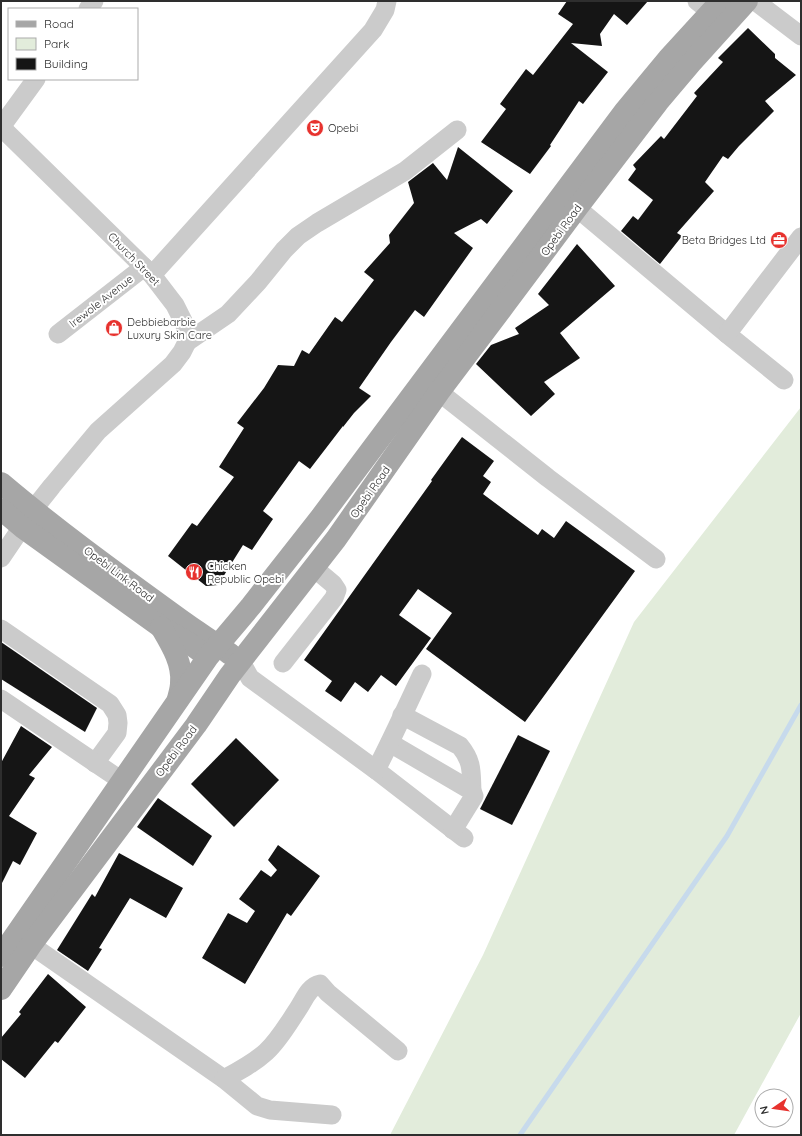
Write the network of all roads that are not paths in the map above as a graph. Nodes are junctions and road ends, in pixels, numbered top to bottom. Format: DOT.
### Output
graph roads {
  1 [pos="387,1"];
  2 [pos="747,1"];
  3 [pos="754,1"];
  4 [pos="713,10"];
  5 [pos="801,36"];
  6 [pos="35,80"];
  7 [pos="1,127"];
  8 [pos="457,130"];
  9 [pos="577,208"];
  10 [pos="801,237"];
  11 [pos="148,271"];
  12 [pos="58,334"];
  13 [pos="726,334"];
  14 [pos="187,342"];
  15 [pos="784,380"];
  16 [pos="439,392"];
  17 [pos="1,483"];
  18 [pos="1,508"];
  19 [pos="28,519"];
  20 [pos="1,558"];
  21 [pos="656,559"];
  22 [pos="314,568"];
  23 [pos="251,606"];
  24 [pos="187,625"];
  25 [pos="161,627"];
  26 [pos="1,629"];
  27 [pos="213,651"];
  28 [pos="283,663"];
  29 [pos="240,672"];
  30 [pos="422,674"];
  31 [pos="1,699"];
  32 [pos="178,701"];
  33 [pos="402,714"];
  34 [pos="390,742"];
  35 [pos="95,763"];
  36 [pos="376,770"];
  37 [pos="122,781"];
  38 [pos="472,791"];
  39 [pos="31,944"];
  40 [pos="1,956"];
  41 [pos="1,989"];
  42 [pos="398,1051"];
  43 [pos="224,1079"];
  44 [pos="332,1115"];
  1 -- 11 [label="street, Irewole Avenue"];
  2 -- 4 [label="main road, Opebi Road"];
  3 -- 5 [label="street"];
  4 -- 9 [label="main road, Opebi Road"];
  4 -- 23 [label="main road, Opebi Road"];
  6 -- 7 [label="street"];
  7 -- 11 [label="street, Church Street"];
  8 -- 14 [label="street"];
  9 -- 13 [label="street"];
  9 -- 16 [label="main road, Opebi Road"];
  10 -- 13 [label="street"];
  11 -- 12 [label="street, Irewole Avenue"];
  11 -- 14 [label="street, Church Street"];
  13 -- 15 [label="street"];
  14 -- 19 [label="street"];
  16 -- 21 [label="street"];
  16 -- 22 [label="main road, Opebi Road"];
  17 -- 19 [label="main road, Opebi Link Road"];
  18 -- 19 [label="main road, Opebi Link Road"];
  19 -- 20 [label="street"];
  19 -- 24 [label="main road, Opebi Link Road"];
  19 -- 25 [label="main road, Opebi Link Road"];
  22 -- 28 [label="street"];
  22 -- 29 [label="main road, Opebi Road"];
  23 -- 24 [label="main road"];
  23 -- 27 [label="main road, Opebi Road"];
  24 -- 27 [label="main road, Opebi Link Road"];
  25 -- 27 [label="main road, Opebi Link Road"];
  25 -- 32 [label="main road"];
  26 -- 35 [label="street"];
  27 -- 29 [label="main road, Opebi Link Road"];
  27 -- 32 [label="main road, Opebi Road"];
  29 -- 36 [label="street"];
  29 -- 39 [label="main road, Opebi Road"];
  30 -- 33 [label="street"];
  31 -- 35 [label="street"];
  32 -- 37 [label="main road, Opebi Road"];
  33 -- 34 [label="street"];
  33 -- 38 [label="street"];
  34 -- 36 [label="street"];
  34 -- 38 [label="street"];
  35 -- 37 [label="street"];
  36 -- 38 [label="street"];
  37 -- 40 [label="main road, Opebi Road"];
  39 -- 41 [label="main road, Opebi Road"];
  39 -- 43 [label="street"];
  42 -- 43 [label="street"];
  43 -- 44 [label="street"];
}
